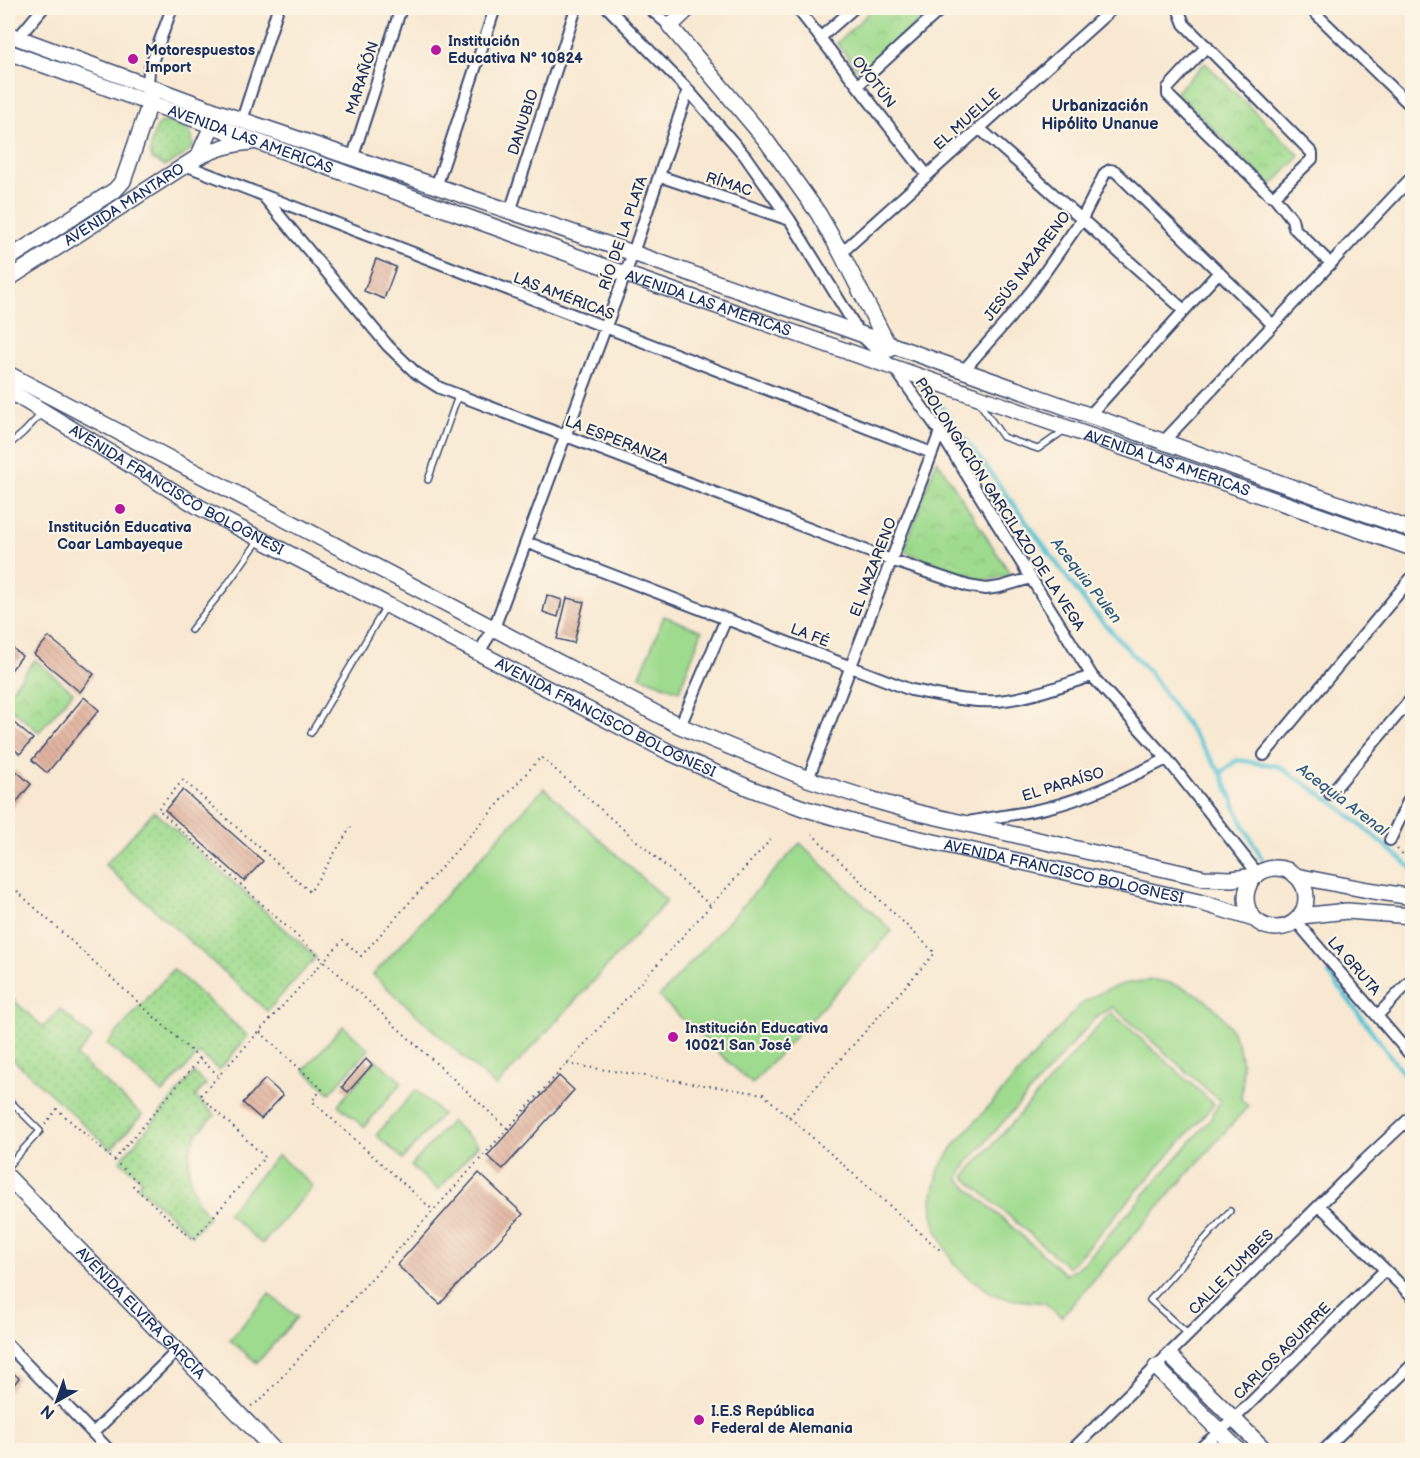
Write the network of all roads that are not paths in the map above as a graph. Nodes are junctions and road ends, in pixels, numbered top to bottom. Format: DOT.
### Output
graph roads {
  1 [pos="43,8"];
  2 [pos="172,8"];
  3 [pos="278,8"];
  4 [pos="400,8"];
  5 [pos="495,8"];
  6 [pos="576,8"];
  7 [pos="608,8"];
  8 [pos="650,8"];
  9 [pos="689,8"];
  10 [pos="797,8"];
  11 [pos="854,8"];
  12 [pos="942,8"];
  13 [pos="1113,8"];
  14 [pos="1178,8"];
  15 [pos="1310,8"];
  16 [pos="670,26"];
  17 [pos="13,36"];
  18 [pos="821,37"];
  19 [pos="1207,46"];
  20 [pos="8,52"];
  21 [pos="148,86"];
  22 [pos="858,86"];
  23 [pos="687,90"];
  24 [pos="150,103"];
  25 [pos="1413,107"];
  26 [pos="215,119"];
  27 [pos="242,120"];
  28 [pos="979,128"];
  29 [pos="255,142"];
  30 [pos="352,159"];
  31 [pos="192,161"];
  32 [pos="128,166"];
  33 [pos="927,175"];
  34 [pos="658,176"];
  35 [pos="1413,177"];
  36 [pos="436,187"];
  37 [pos="149,189"];
  38 [pos="1273,195"];
  39 [pos="265,198"];
  40 [pos="510,212"];
  41 [pos="1082,219"];
  42 [pos="790,220"];
  43 [pos="633,253"];
  44 [pos="841,253"];
  45 [pos="1325,258"];
  46 [pos="8,259"];
  47 [pos="1219,272"];
  48 [pos="625,274"];
  49 [pos="8,279"];
  50 [pos="1184,310"];
  51 [pos="1273,325"];
  52 [pos="605,328"];
  53 [pos="860,334"];
  54 [pos="889,345"];
  55 [pos="895,369"];
  56 [pos="963,370"];
  57 [pos="8,374"];
  58 [pos="8,390"];
  59 [pos="974,395"];
  60 [pos="458,396"];
  61 [pos="43,412"];
  62 [pos="1089,416"];
  63 [pos="1067,428"];
  64 [pos="940,432"];
  65 [pos="565,436"];
  66 [pos="1163,442"];
  67 [pos="8,446"];
  68 [pos="932,453"];
  69 [pos="428,480"];
  70 [pos="1413,530"];
  71 [pos="260,538"];
  72 [pos="526,542"];
  73 [pos="1413,549"];
  74 [pos="891,560"];
  75 [pos="1413,577"];
  76 [pos="1031,578"];
  77 [pos="387,605"];
  78 [pos="726,619"];
  79 [pos="494,628"];
  80 [pos="191,630"];
  81 [pos="479,652"];
  82 [pos="850,667"];
  83 [pos="1092,676"];
  84 [pos="1413,698"];
  85 [pos="680,726"];
  86 [pos="311,733"];
  87 [pos="1264,755"];
  88 [pos="1167,759"];
  89 [pos="808,779"];
  90 [pos="1413,793"];
  91 [pos="1330,794"];
  92 [pos="962,823"];
  93 [pos="1389,840"];
  94 [pos="1257,875"];
  95 [pos="1296,876"];
  96 [pos="1413,897"];
  97 [pos="1413,916"];
  98 [pos="1254,919"];
  99 [pos="1298,919"];
  100 [pos="1413,979"];
  101 [pos="1377,1016"];
  102 [pos="1413,1057"];
  103 [pos="8,1099"];
  104 [pos="1413,1116"];
  105 [pos="8,1166"];
  106 [pos="8,1177"];
  107 [pos="1320,1206"];
  108 [pos="1230,1211"];
  109 [pos="1385,1270"];
  110 [pos="1413,1296"];
  111 [pos="1189,1335"];
  112 [pos="8,1345"];
  113 [pos="177,1351"];
  114 [pos="1169,1355"];
  115 [pos="1413,1365"];
  116 [pos="1156,1367"];
  117 [pos="1234,1419"];
  118 [pos="1218,1431"];
  119 [pos="93,1433"];
  120 [pos="109,1450"];
  121 [pos="274,1450"];
  122 [pos="1072,1450"];
  123 [pos="1198,1450"];
  124 [pos="1238,1450"];
  125 [pos="1265,1450"];
  126 [pos="1324,1450"];
  1 -- 17 [label="street"];
  2 -- 21 [label="street"];
  3 -- 27 [label="street"];
  4 -- 30 [label="street, MARAÑÓN"];
  5 -- 36 [label="street"];
  6 -- 40 [label="street, DANUBIO"];
  7 -- 23 [label="street, PROLONGACIÓN GARCILAZO DE LA VEGA"];
  8 -- 16 [label="street"];
  9 -- 16 [label="street"];
  10 -- 18 [label="street, OYOTÚN"];
  11 -- 18 [label="street"];
  12 -- 22 [label="street"];
  13 -- 28 [label="street, EL MUELLE"];
  14 -- 19 [label="street"];
  15 -- 25 [label="street"];
  16 -- 44 [label="street"];
  17 -- 21 [label="street, AVENIDA LAS AMERICAS"];
  18 -- 22 [label="street, OYOTÚN"];
  19 -- 38 [label="street"];
  19 -- 38 [label="street"];
  20 -- 24 [label="street, AVENIDA LAS AMERICAS"];
  21 -- 24 [label="street, AVENIDA MANTARO"];
  21 -- 26 [label="street, AVENIDA LAS AMERICAS"];
  22 -- 33 [label="street, OYOTÚN"];
  23 -- 34 [label="street, RÍO DE LA PLATA"];
  23 -- 42 [label="street, PROLONGACIÓN GARCILAZO DE LA VEGA"];
  24 -- 26 [label="street, AVENIDA LAS AMERICAS"];
  24 -- 32 [label="street, AVENIDA MANTARO"];
  26 -- 27 [label="street, AVENIDA LAS AMERICAS"];
  26 -- 29 [label="street, AVENIDA LAS AMERICAS"];
  26 -- 31 [label="street, AVENIDA MANTARO"];
  27 -- 30 [label="street, AVENIDA LAS AMERICAS"];
  28 -- 33 [label="street, EL MUELLE"];
  28 -- 41 [label="street"];
  29 -- 31 [label="street"];
  29 -- 48 [label="street, AVENIDA LAS AMERICAS"];
  30 -- 36 [label="street, AVENIDA LAS AMERICAS"];
  31 -- 37 [label="street, AVENIDA MANTARO"];
  31 -- 39 [label="street, LAS AMÉRICAS"];
  32 -- 37 [label="street"];
  32 -- 46 [label="street, AVENIDA MANTARO"];
  33 -- 44 [label="street, EL MUELLE"];
  34 -- 42 [label="street, RÍMAC"];
  34 -- 43 [label="street, RÍO DE LA PLATA"];
  35 -- 51 [label="street"];
  36 -- 40 [label="street, AVENIDA LAS AMERICAS"];
  37 -- 49 [label="street, AVENIDA MANTARO"];
  38 -- 45 [label="street"];
  39 -- 52 [label="street, LAS AMÉRICAS"];
  39 -- 60 [label="street, LA ESPERANZA"];
  40 -- 43 [label="street, AVENIDA LAS AMERICAS"];
  41 -- 47 [label="street, JESÚS NAZARENO"];
  41 -- 50 [label="street"];
  41 -- 56 [label="street, JESÚS NAZARENO"];
  42 -- 53 [label="street, PROLONGACIÓN GARCILAZO DE LA VEGA"];
  43 -- 48 [label="street, RÍO DE LA PLATA"];
  43 -- 53 [label="street, AVENIDA LAS AMERICAS"];
  44 -- 54 [label="street"];
  47 -- 50 [label="street"];
  47 -- 51 [label="street"];
  48 -- 52 [label="street, RÍO DE LA PLATA"];
  48 -- 55 [label="street, AVENIDA LAS AMERICAS"];
  50 -- 62 [label="street"];
  51 -- 66 [label="street"];
  52 -- 65 [label="street, RÍO DE LA PLATA"];
  52 -- 68 [label="street, LAS AMÉRICAS"];
  53 -- 54 [label="street, AVENIDA LAS AMERICAS"];
  53 -- 55 [label="street, PROLONGACIÓN GARCILAZO DE LA VEGA"];
  54 -- 55 [label="street"];
  54 -- 56 [label="street, AVENIDA LAS AMERICAS"];
  55 -- 59 [label="street, AVENIDA LAS AMERICAS"];
  55 -- 64 [label="street, PROLONGACIÓN GARCILAZO DE LA VEGA"];
  56 -- 62 [label="street, AVENIDA LAS AMERICAS"];
  57 -- 79 [label="street, AVENIDA FRANCISCO BOLOGNESI"];
  58 -- 61 [label="street, AVENIDA FRANCISCO BOLOGNESI"];
  59 -- 63 [label="street, AVENIDA LAS AMERICAS"];
  59 -- 63 [label="lane"];
  60 -- 65 [label="street, LA ESPERANZA"];
  60 -- 69 [label="lane"];
  61 -- 67 [label="lane"];
  61 -- 71 [label="street, AVENIDA FRANCISCO BOLOGNESI"];
  62 -- 66 [label="street, AVENIDA LAS AMERICAS"];
  63 -- 73 [label="street, AVENIDA LAS AMERICAS"];
  64 -- 68 [label="street, EL NAZARENO"];
  64 -- 76 [label="street, PROLONGACIÓN GARCILAZO DE LA VEGA"];
  65 -- 72 [label="street, RÍO DE LA PLATA"];
  65 -- 74 [label="street, LA ESPERANZA"];
  66 -- 70 [label="street, AVENIDA LAS AMERICAS"];
  68 -- 74 [label="street, EL NAZARENO"];
  71 -- 77 [label="street, AVENIDA FRANCISCO BOLOGNESI"];
  71 -- 80 [label="lane"];
  72 -- 78 [label="street, LA FÉ"];
  72 -- 79 [label="street, RÍO DE LA PLATA"];
  74 -- 76 [label="street, LA ESPERANZA"];
  74 -- 82 [label="street, EL NAZARENO"];
  75 -- 87 [label="street"];
  76 -- 83 [label="street, PROLONGACIÓN GARCILAZO DE LA VEGA"];
  77 -- 81 [label="street, AVENIDA FRANCISCO BOLOGNESI"];
  77 -- 86 [label="lane"];
  78 -- 82 [label="street, LA FÉ"];
  78 -- 85 [label="street"];
  79 -- 81 [label="street, RÍO DE LA PLATA"];
  79 -- 85 [label="street, AVENIDA FRANCISCO BOLOGNESI"];
  81 -- 98 [label="street, AVENIDA FRANCISCO BOLOGNESI"];
  82 -- 83 [label="street, LA FÉ"];
  82 -- 89 [label="street, EL NAZARENO"];
  83 -- 88 [label="street, PROLONGACIÓN GARCILAZO DE LA VEGA"];
  84 -- 91 [label="street"];
  85 -- 89 [label="street, AVENIDA FRANCISCO BOLOGNESI"];
  88 -- 92 [label="street, EL PARAÍSO"];
  88 -- 94 [label="street, PROLONGACIÓN GARCILAZO DE LA VEGA"];
  89 -- 92 [label="street, AVENIDA FRANCISCO BOLOGNESI"];
  90 -- 93 [label="street"];
  92 -- 94 [label="street, AVENIDA FRANCISCO BOLOGNESI"];
  94 -- 95 [label="street"];
  94 -- 98 [label="street"];
  95 -- 96 [label="street"];
  95 -- 99 [label="street"];
  97 -- 99 [label="street"];
  98 -- 99 [label="street"];
  99 -- 101 [label="street, LA GRUTA"];
  100 -- 101 [label="street"];
  101 -- 102 [label="street, LA GRUTA"];
  103 -- 105 [label="lane"];
  104 -- 107 [label="street, CALLE TUMBES"];
  106 -- 113 [label="street, AVENIDA ELVIRA GARCÍA"];
  107 -- 109 [label="street"];
  107 -- 111 [label="street, CALLE TUMBES"];
  108 -- 111 [label="lane"];
  109 -- 110 [label="street"];
  109 -- 117 [label="street, CARLOS AGUIRRE"];
  111 -- 114 [label="street, CALLE TUMBES"];
  112 -- 119 [label="street"];
  113 -- 119 [label="street"];
  113 -- 121 [label="street, AVENIDA ELVIRA GARCÍA"];
  114 -- 116 [label="street, CALLE TUMBES"];
  114 -- 117 [label="street"];
  115 -- 126 [label="street"];
  116 -- 118 [label="street"];
  116 -- 122 [label="street, CALLE TUMBES"];
  117 -- 118 [label="street, CARLOS AGUIRRE"];
  117 -- 125 [label="street"];
  118 -- 123 [label="street, CARLOS AGUIRRE"];
  118 -- 124 [label="street"];
  119 -- 120 [label="street"];
}
